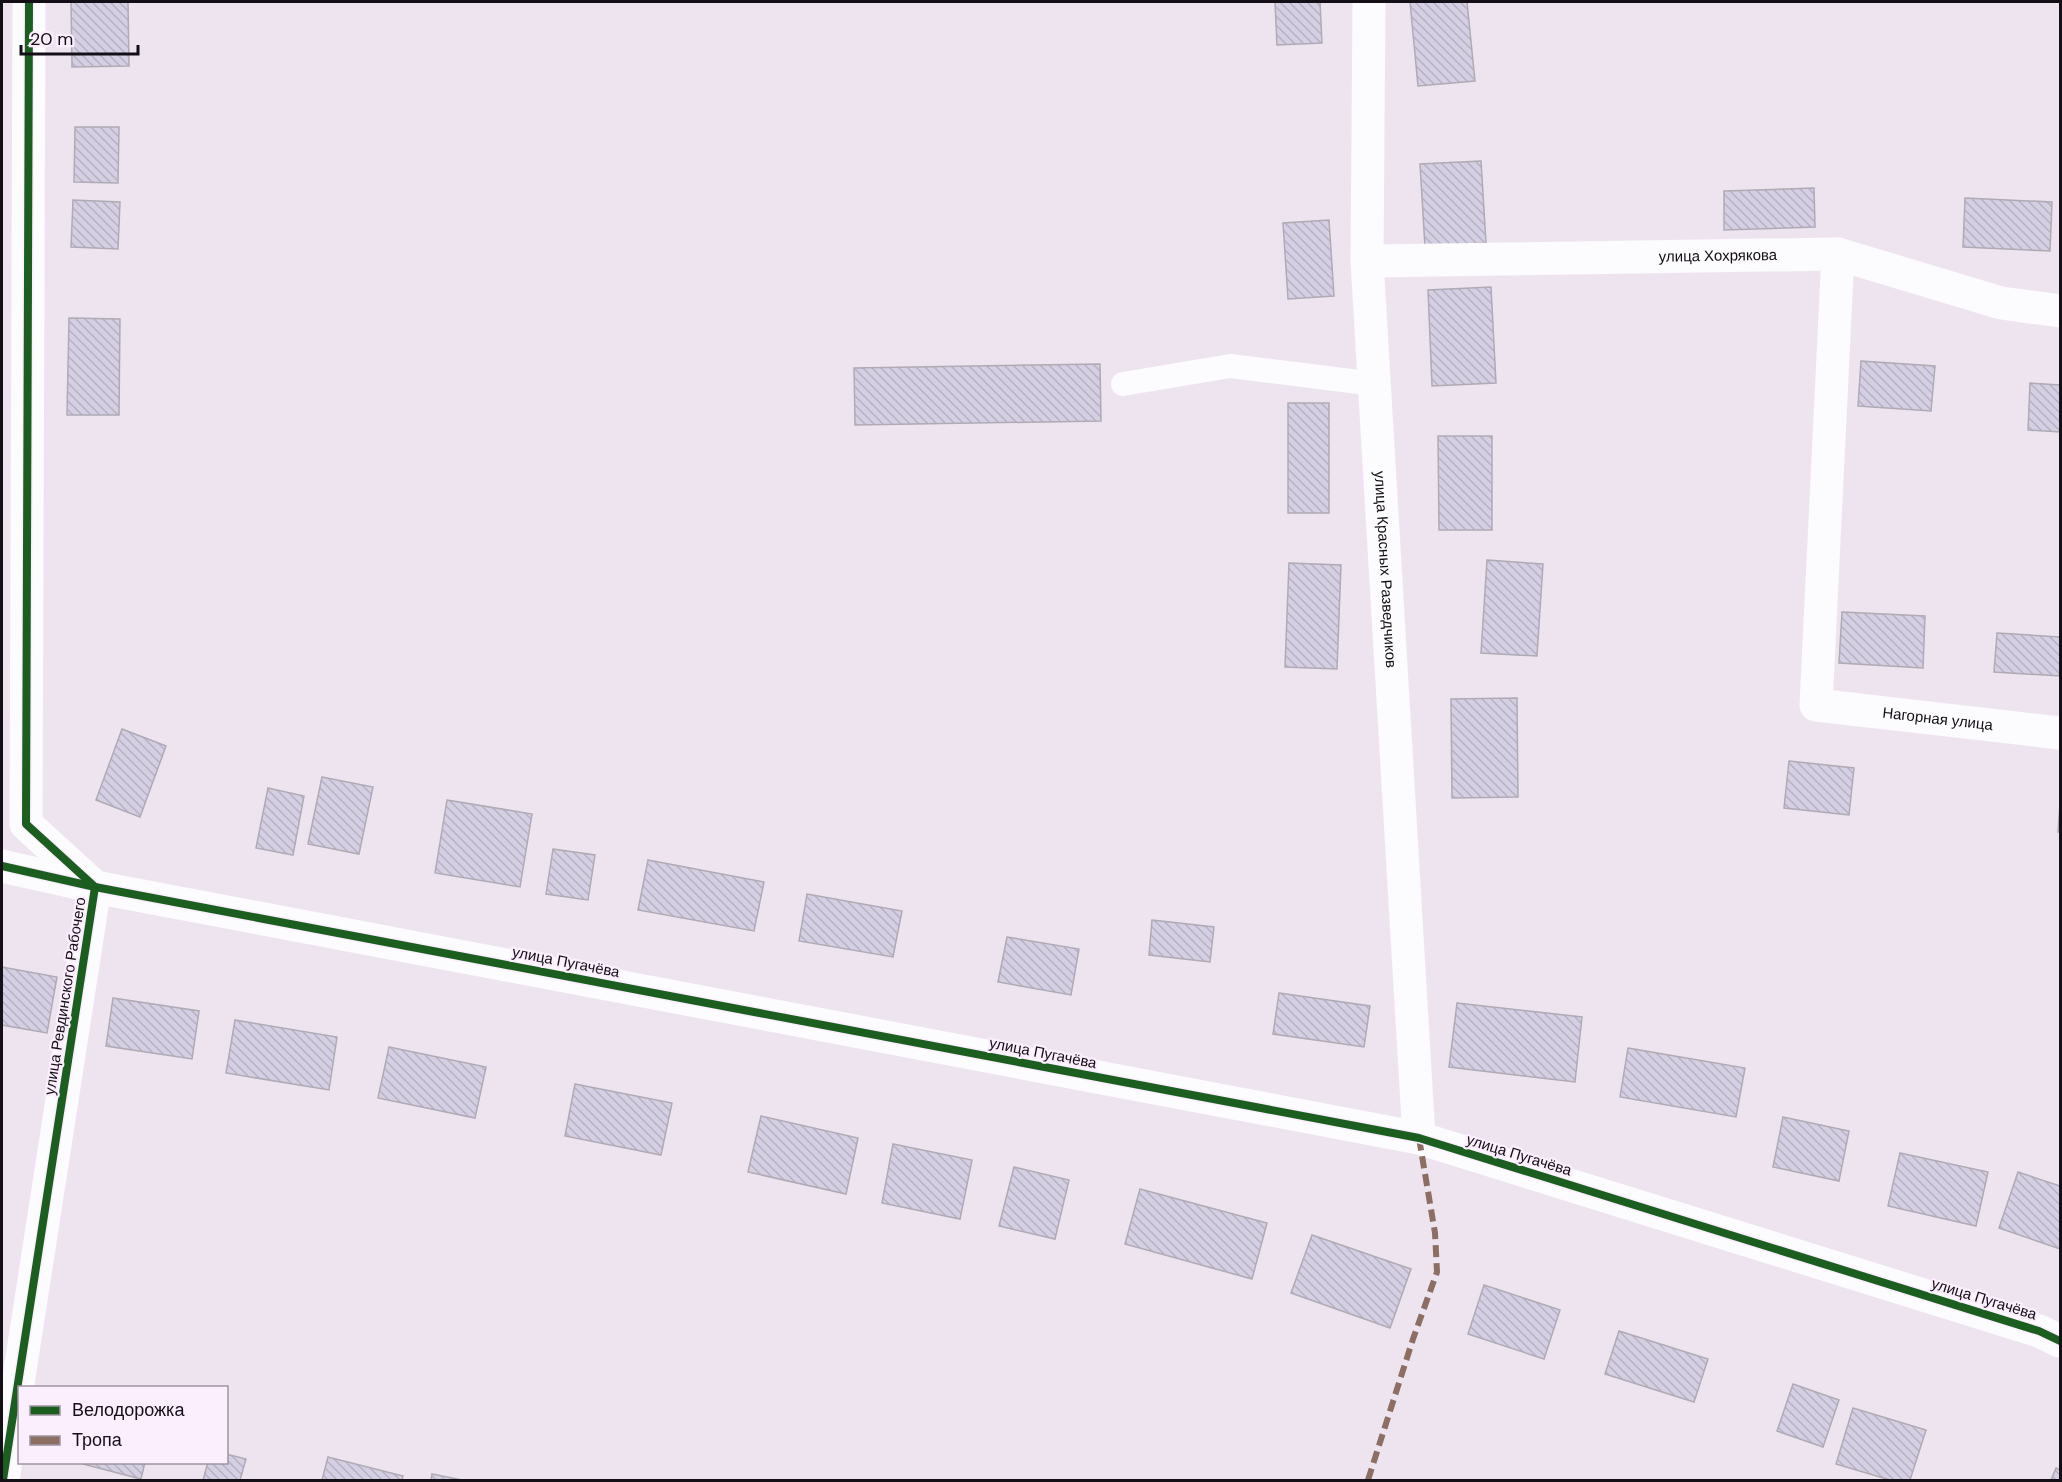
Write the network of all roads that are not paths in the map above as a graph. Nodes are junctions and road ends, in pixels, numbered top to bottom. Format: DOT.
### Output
graph roads {
  1 [pos="29,2"];
  2 [pos="1370,2"];
  3 [pos="1838,254"];
  4 [pos="1367,261"];
  5 [pos="2061,311"];
  6 [pos="1123,384"];
  7 [pos="1375,384"];
  8 [pos="2061,733"];
  9 [pos="2,866"];
  10 [pos="95,887"];
  11 [pos="1419,1138"];
  12 [pos="2061,1341"];
  13 [pos="3,1480"];
  1 -- 10 [label="street, улица Ревдинского Рабочего"];
  2 -- 4 [label="street, улица Красных Разведчиков"];
  3 -- 4 [label="street, улица Хохрякова"];
  3 -- 5 [label="street, улица Хохрякова"];
  3 -- 8 [label="street, Нагорная улица"];
  4 -- 7 [label="street, улица Красных Разведчиков"];
  6 -- 7 [label="lane"];
  7 -- 11 [label="street, улица Красных Разведчиков"];
  9 -- 10 [label="street, улица Пугачёва"];
  10 -- 11 [label="street, улица Пугачёва"];
  10 -- 13 [label="street, улица Ревдинского Рабочего"];
  11 -- 12 [label="street, улица Пугачёва"];
}
